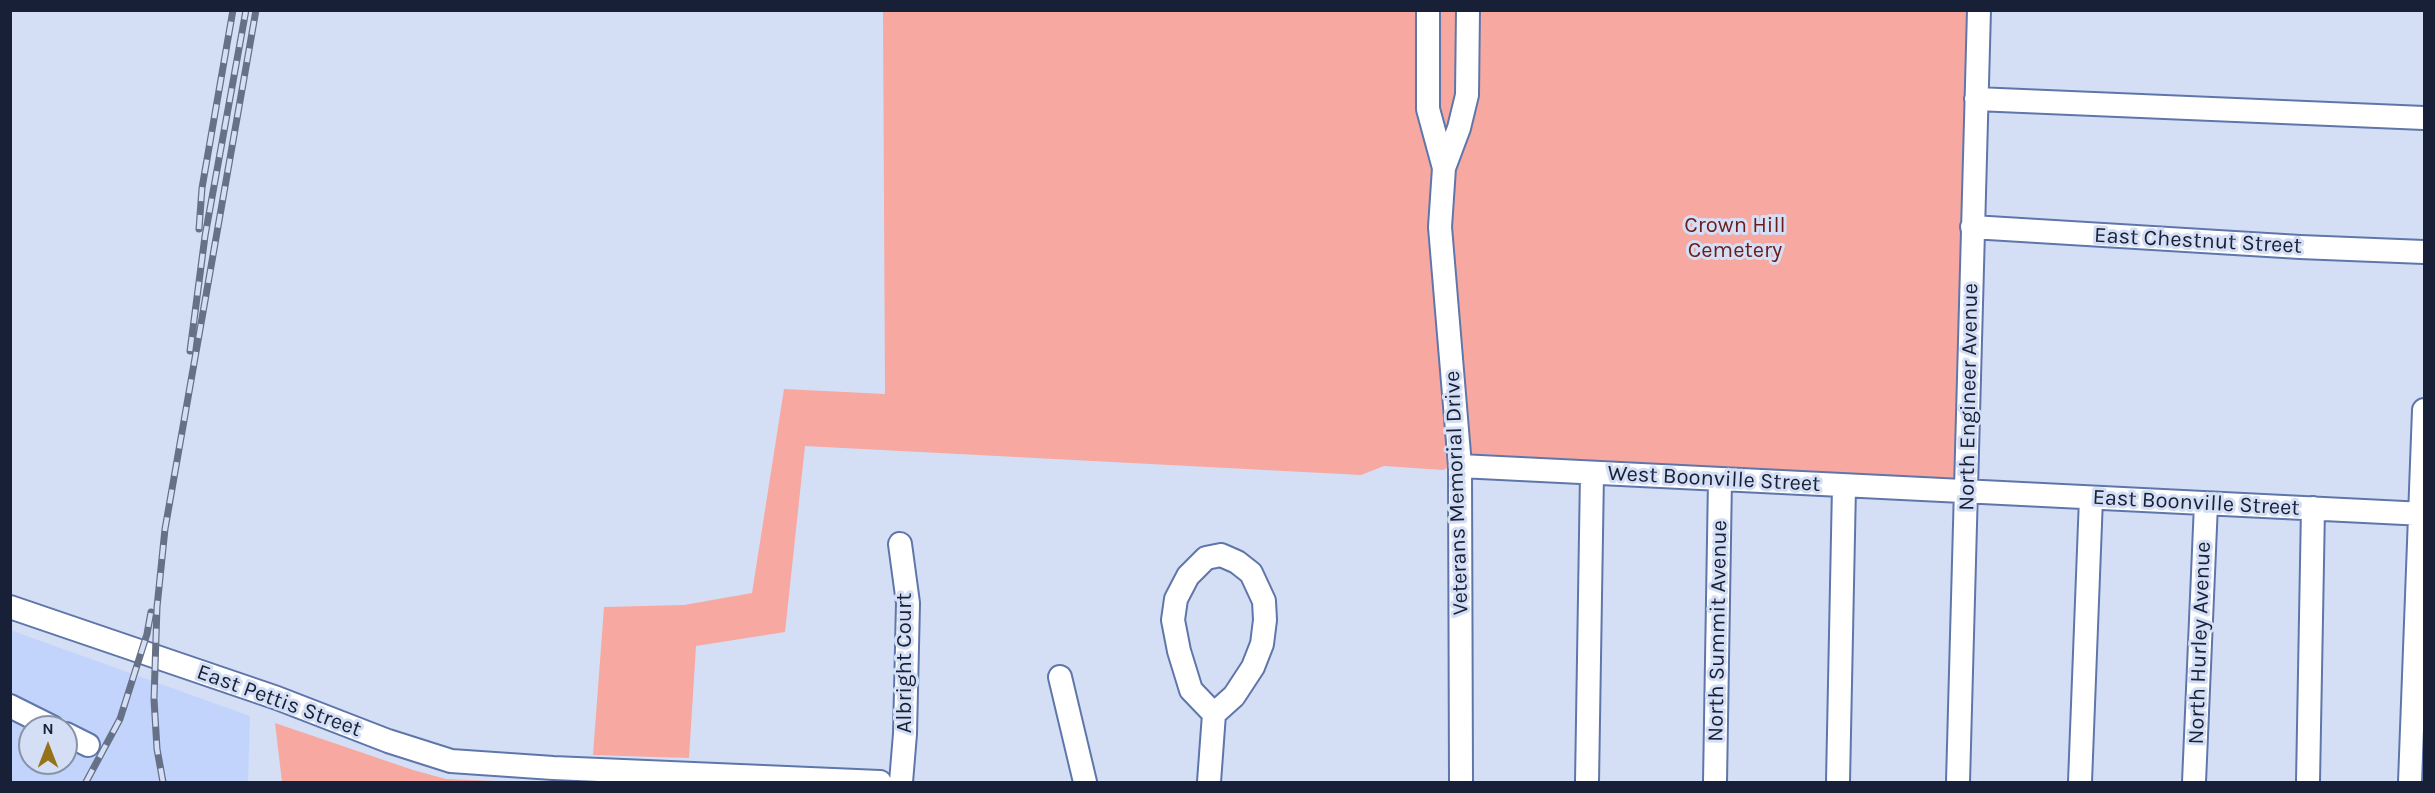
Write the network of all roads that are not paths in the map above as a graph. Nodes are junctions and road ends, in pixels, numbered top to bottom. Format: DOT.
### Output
graph roads {
  1 [pos="1428,10"];
  2 [pos="1468,10"];
  3 [pos="1979,10"];
  4 [pos="1976,99"];
  5 [pos="2424,118"];
  6 [pos="1444,168"];
  7 [pos="1972,227"];
  8 [pos="2424,252"];
  9 [pos="2424,410"];
  10 [pos="1460,466"];
  11 [pos="1593,473"];
  12 [pos="1720,480"];
  13 [pos="1844,486"];
  14 [pos="1967,492"];
  15 [pos="2091,498"];
  16 [pos="2206,504"];
  17 [pos="2313,508"];
  18 [pos="2423,514"];
  19 [pos="900,544"];
  20 [pos="10,607"];
  21 [pos="1060,677"];
  22 [pos="2419,685"];
  23 [pos="10,706"];
  24 [pos="1214,714"];
  25 [pos="28,715"];
  26 [pos="78,740"];
  27 [pos="88,745"];
  28 [pos="880,783"];
  29 [pos="901,783"];
  30 [pos="1085,783"];
  31 [pos="1209,783"];
  32 [pos="1461,783"];
  33 [pos="1587,783"];
  34 [pos="1715,783"];
  35 [pos="1838,783"];
  36 [pos="1958,783"];
  37 [pos="2080,783"];
  38 [pos="2194,783"];
  39 [pos="2308,783"];
  40 [pos="2410,783"];
  1 -- 6 [label="street, Veterans Memorial Drive"];
  2 -- 6 [label="street, Veterans Memorial Drive"];
  3 -- 4 [label="street, North Engineer Avenue"];
  4 -- 5 [label="street"];
  4 -- 7 [label="street, North Engineer Avenue"];
  6 -- 10 [label="street, Veterans Memorial Drive"];
  7 -- 8 [label="street, East Chestnut Street"];
  7 -- 14 [label="street, North Engineer Avenue"];
  9 -- 18 [label="street"];
  10 -- 11 [label="street, West Boonville Street"];
  10 -- 32 [label="street, Veterans Memorial Drive"];
  11 -- 12 [label="street, West Boonville Street"];
  11 -- 33 [label="street"];
  12 -- 13 [label="street, West Boonville Street"];
  12 -- 34 [label="street, North Summit Avenue"];
  13 -- 14 [label="street, West Boonville Street"];
  13 -- 35 [label="street"];
  14 -- 15 [label="street, East Boonville Street"];
  14 -- 36 [label="street, North Engineer Avenue"];
  15 -- 16 [label="street, East Boonville Street"];
  15 -- 37 [label="street"];
  16 -- 17 [label="street, East Boonville Street"];
  16 -- 38 [label="street, North Hurley Avenue"];
  17 -- 18 [label="street, East Boonville Street"];
  17 -- 39 [label="street"];
  18 -- 22 [label="street"];
  19 -- 29 [label="street, Albright Court"];
  20 -- 28 [label="street, East Pettis Street"];
  21 -- 30 [label="street"];
  22 -- 40 [label="street"];
  23 -- 25 [label="street"];
  24 -- 24 [label="street"];
  24 -- 31 [label="street"];
  26 -- 27 [label="street"];
}
